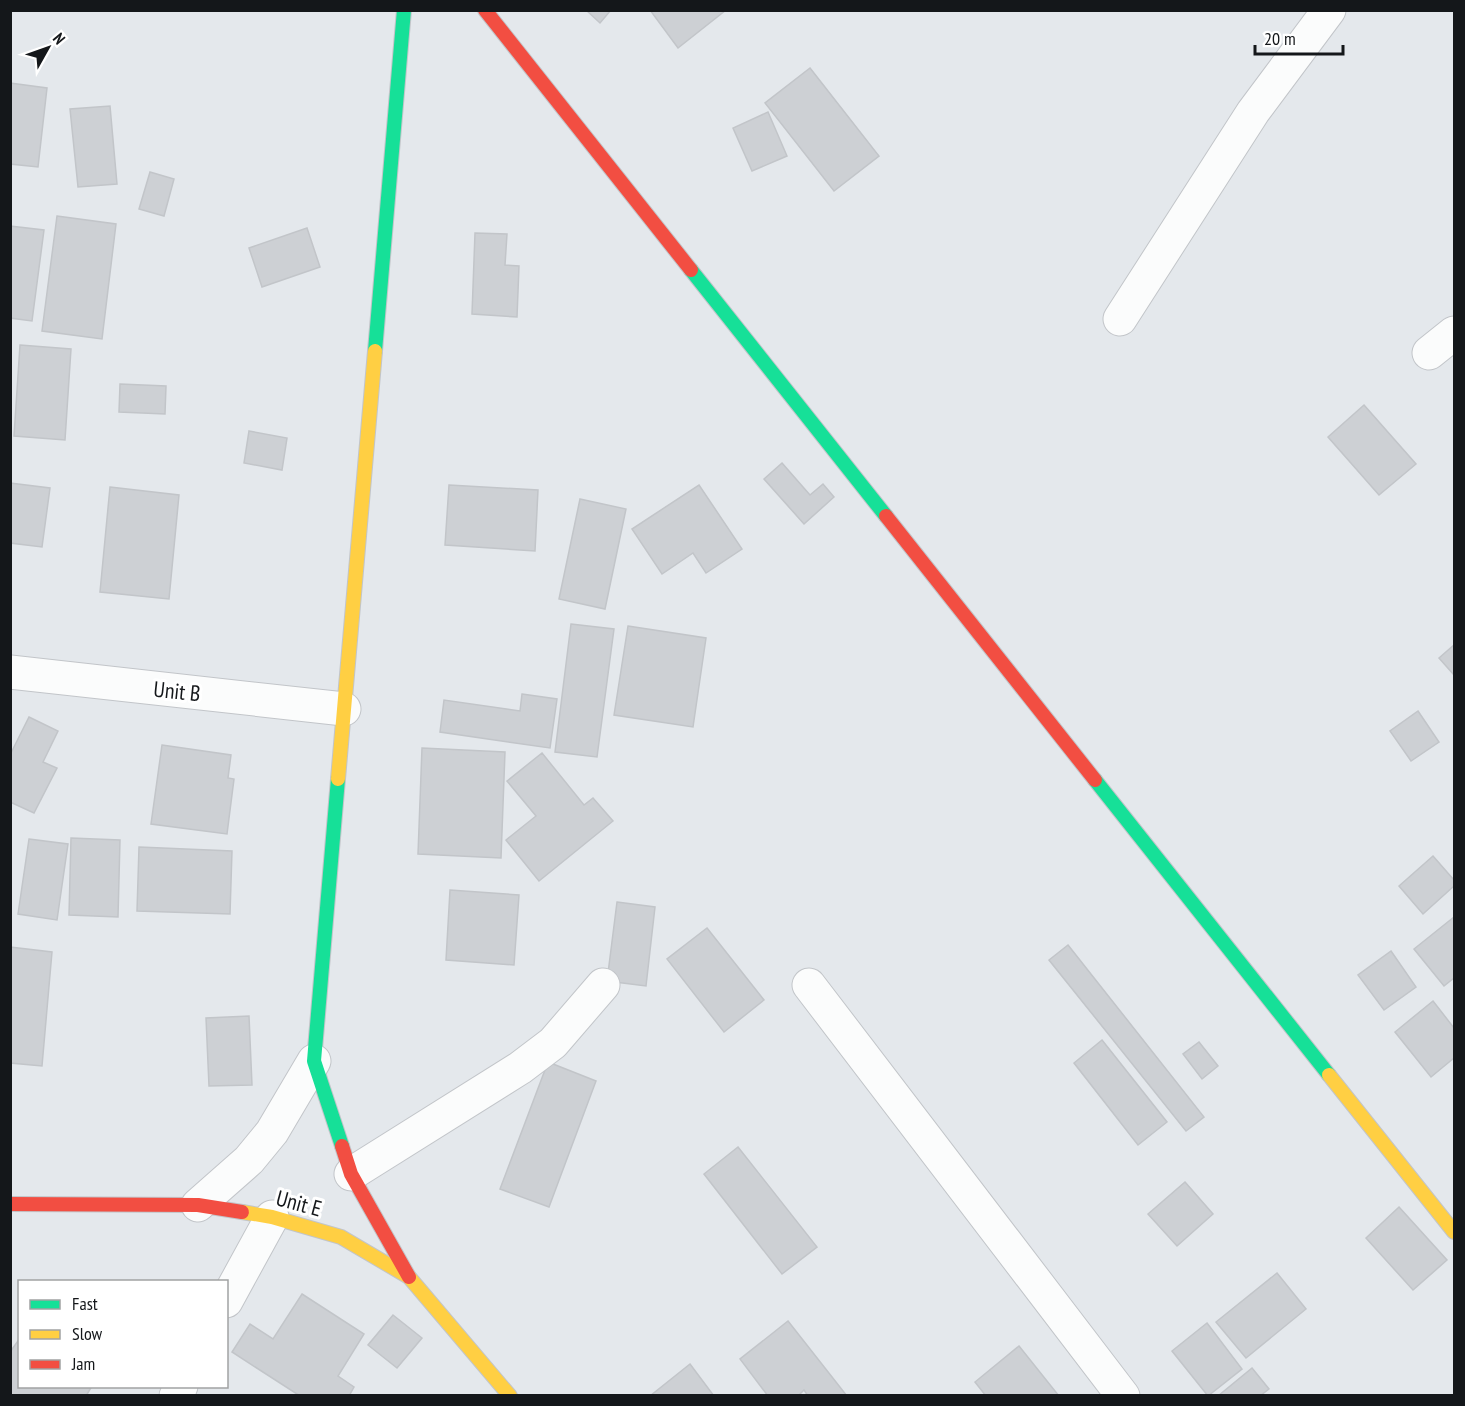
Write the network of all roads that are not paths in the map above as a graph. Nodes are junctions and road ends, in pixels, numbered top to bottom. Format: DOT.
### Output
graph roads {
  1 [pos="404,10"];
  2 [pos="485,10"];
  3 [pos="1329,10"];
  4 [pos="1120,319"];
  5 [pos="1455,333"];
  6 [pos="1429,353"];
  7 [pos="10,672"];
  8 [pos="344,710"];
  9 [pos="808,984"];
  10 [pos="603,985"];
  11 [pos="314,1061"];
  12 [pos="351,1174"];
  13 [pos="10,1204"];
  14 [pos="198,1205"];
  15 [pos="272,1216"];
  16 [pos="1455,1232"];
  17 [pos="410,1277"];
  18 [pos="228,1297"];
  19 [pos="510,1395"];
  20 [pos="1122,1395"];
  1 -- 8 [label="street"];
  2 -- 16 [label="street"];
  3 -- 4 [label="street"];
  5 -- 6 [label="street"];
  7 -- 8 [label="street, Unit B"];
  8 -- 11 [label="street"];
  9 -- 20 [label="street"];
  10 -- 12 [label="street"];
  11 -- 12 [label="street"];
  11 -- 14 [label="street"];
  12 -- 17 [label="street"];
  13 -- 14 [label="street, Unit E"];
  14 -- 15 [label="street, Unit E"];
  15 -- 17 [label="street, Unit E"];
  15 -- 18 [label="street"];
  17 -- 19 [label="street, Unit E"];
}
